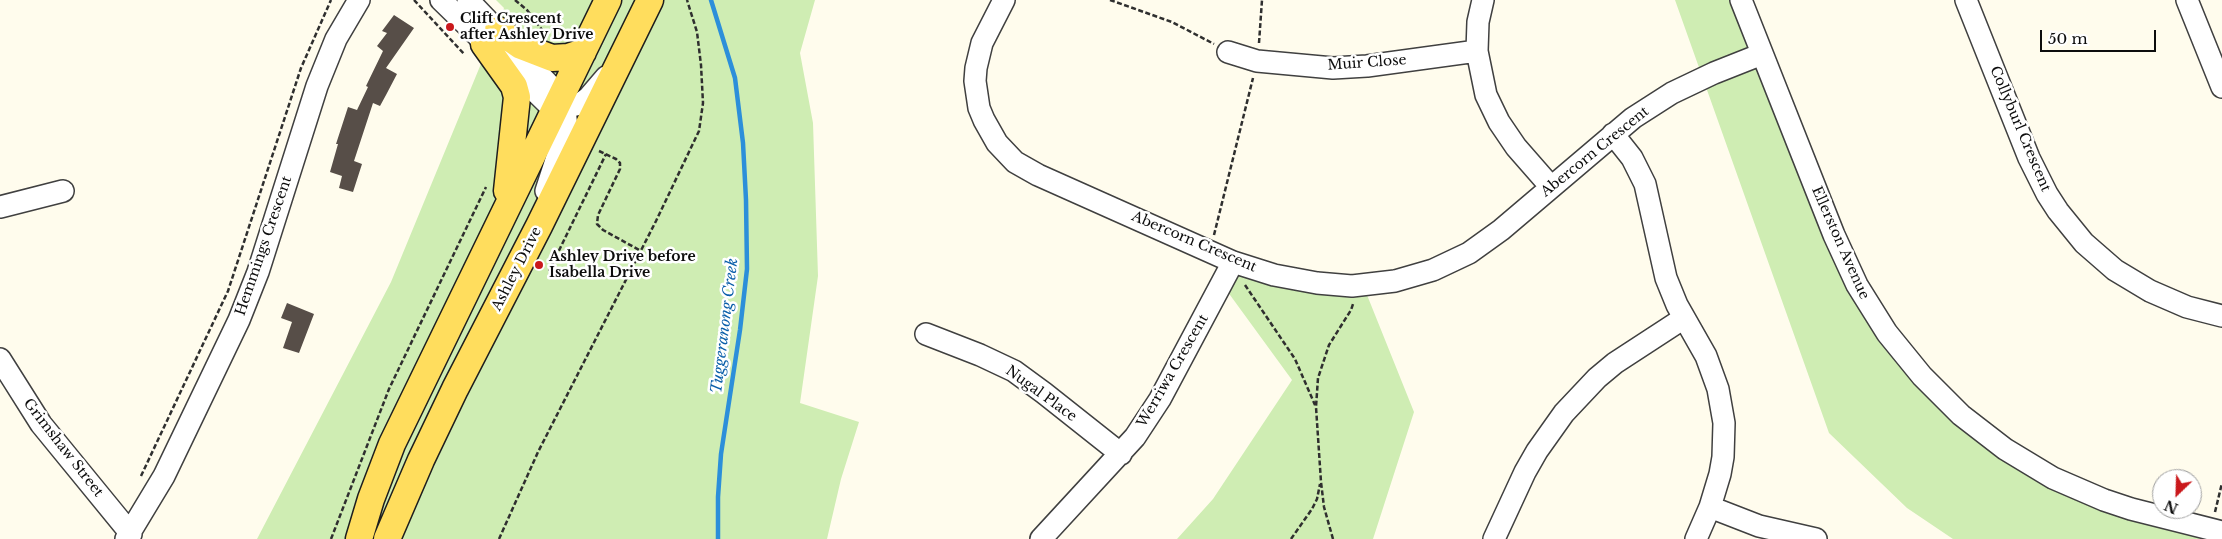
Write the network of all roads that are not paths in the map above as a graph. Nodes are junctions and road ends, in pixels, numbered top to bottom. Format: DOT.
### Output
graph roads {
  1 [pos="359,0"];
  2 [pos="441,0"];
  3 [pos="468,0"];
  4 [pos="608,0"];
  5 [pos="650,0"];
  6 [pos="1004,0"];
  7 [pos="1483,0"];
  8 [pos="1741,0"];
  9 [pos="1966,0"];
  10 [pos="2187,0"];
  11 [pos="483,44"];
  12 [pos="1477,51"];
  13 [pos="582,52"];
  14 [pos="1228,52"];
  15 [pos="1762,54"];
  16 [pos="620,62"];
  17 [pos="2222,87"];
  18 [pos="560,105"];
  19 [pos="1613,134"];
  20 [pos="1551,187"];
  21 [pos="62,191"];
  22 [pos="0,207"];
  23 [pos="505,209"];
  24 [pos="527,248"];
  25 [pos="1233,262"];
  26 [pos="2222,316"];
  27 [pos="1684,318"];
  28 [pos="926,334"];
  29 [pos="0,359"];
  30 [pos="1121,454"];
  31 [pos="1710,507"];
  32 [pos="2218,524"];
  33 [pos="129,536"];
  34 [pos="360,539"];
  35 [pos="387,539"];
  36 [pos="1041,539"];
  37 [pos="1494,539"];
  38 [pos="1696,539"];
  39 [pos="1816,539"];
  1 -- 33 [label="street, Hemmings Crescent"];
  2 -- 11 [label="street"];
  3 -- 11 [label="street"];
  4 -- 13 [label="main road"];
  5 -- 16 [label="main road, Ashley Drive"];
  6 -- 25 [label="street, Abercorn Crescent"];
  7 -- 12 [label="street"];
  8 -- 15 [label="street, Ellerston Avenue"];
  9 -- 26 [label="street, Collyburl Crescent"];
  10 -- 17 [label="street"];
  11 -- 13 [label="main road"];
  11 -- 18 [label="street"];
  11 -- 23 [label="main road"];
  12 -- 14 [label="street, Muir Close"];
  12 -- 20 [label="street"];
  13 -- 18 [label="main road"];
  15 -- 19 [label="street, Abercorn Crescent"];
  15 -- 32 [label="street, Ellerston Avenue"];
  16 -- 18 [label="street"];
  16 -- 24 [label="main road, Ashley Drive"];
  18 -- 23 [label="main road"];
  18 -- 24 [label="street"];
  19 -- 20 [label="street, Abercorn Crescent"];
  19 -- 27 [label="street"];
  20 -- 25 [label="street, Abercorn Crescent"];
  21 -- 22 [label="street"];
  23 -- 34 [label="main road"];
  24 -- 35 [label="main road, Ashley Drive"];
  25 -- 30 [label="street, Werriwa Crescent"];
  27 -- 31 [label="street"];
  27 -- 37 [label="street"];
  28 -- 30 [label="street, Nugal Place"];
  29 -- 33 [label="street, Grimshaw Street"];
  30 -- 36 [label="street, Werriwa Crescent"];
  31 -- 38 [label="street"];
  31 -- 39 [label="street"];
}
